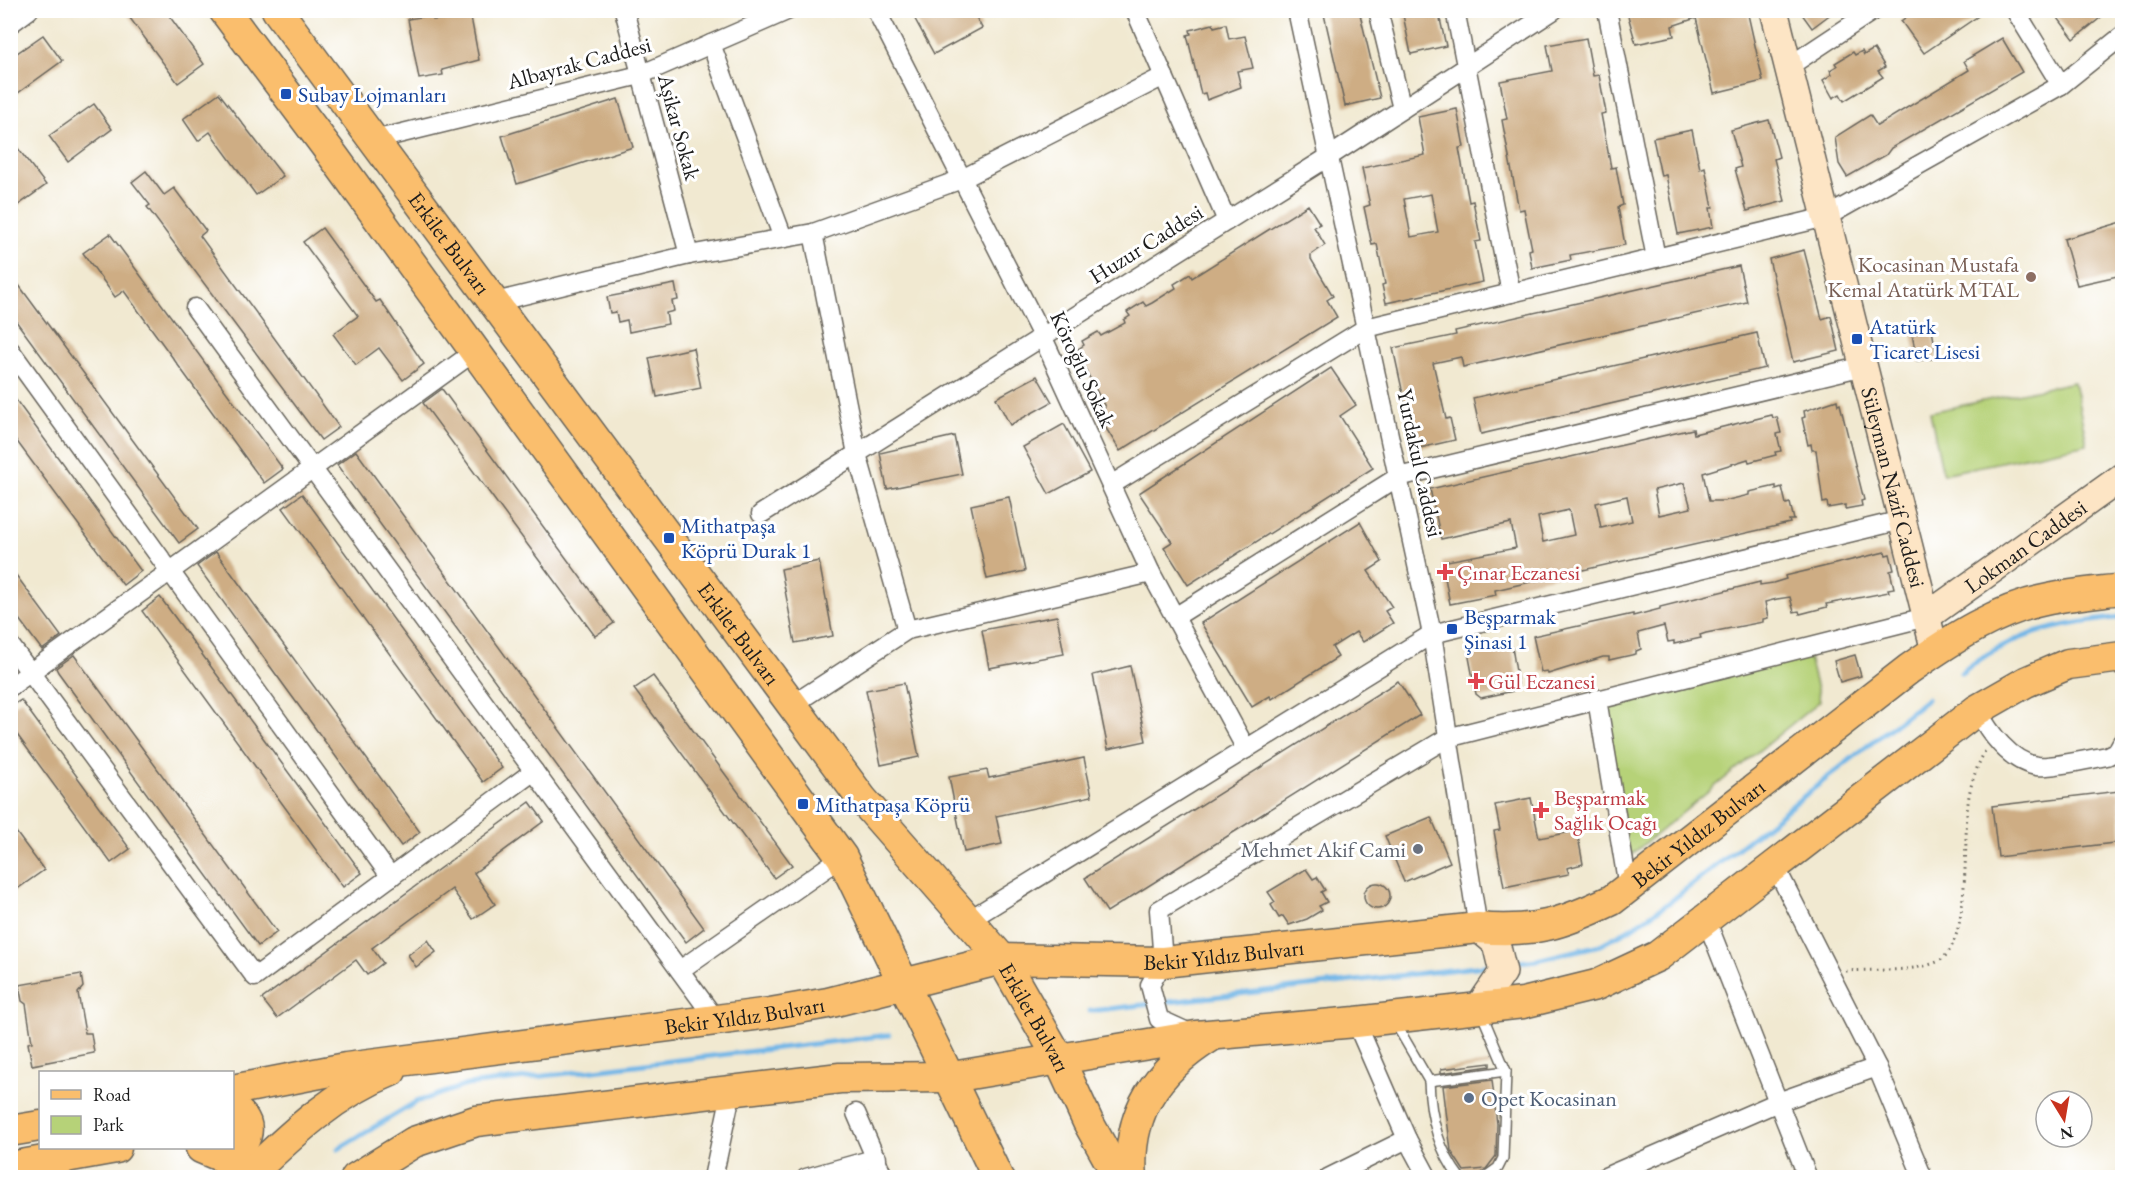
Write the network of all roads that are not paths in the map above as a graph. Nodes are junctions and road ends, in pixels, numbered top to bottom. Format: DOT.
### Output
graph roads {
  1 [pos="29,10"];
  2 [pos="224,10"];
  3 [pos="277,10"];
  4 [pos="624,10"];
  5 [pos="876,10"];
  6 [pos="1135,10"];
  7 [pos="1298,10"];
  8 [pos="1378,10"];
  9 [pos="1455,10"];
  10 [pos="1554,10"];
  11 [pos="1607,10"];
  12 [pos="1774,10"];
  13 [pos="1874,10"];
  14 [pos="2015,10"];
  15 [pos="779,12"];
  16 [pos="10,24"];
  17 [pos="2122,36"];
  18 [pos="711,44"];
  19 [pos="1466,68"];
  20 [pos="1788,68"];
  21 [pos="640,75"];
  22 [pos="1164,76"];
  23 [pos="2061,85"];
  24 [pos="1402,109"];
  25 [pos="374,140"];
  26 [pos="1330,156"];
  27 [pos="962,179"];
  28 [pos="1826,217"];
  29 [pos="1227,221"];
  30 [pos="813,233"];
  31 [pos="783,238"];
  32 [pos="689,255"];
  33 [pos="1656,258"];
  34 [pos="1511,293"];
  35 [pos="495,302"];
  36 [pos="195,308"];
  37 [pos="1366,328"];
  38 [pos="1043,338"];
  39 [pos="10,351"];
  40 [pos="474,352"];
  41 [pos="1864,366"];
  42 [pos="857,454"];
  43 [pos="312,468"];
  44 [pos="1398,477"];
  45 [pos="2122,477"];
  46 [pos="1111,485"];
  47 [pos="761,514"];
  48 [pos="1902,520"];
  49 [pos="170,572"];
  50 [pos="1151,573"];
  51 [pos="2122,589"];
  52 [pos="1175,617"];
  53 [pos="1926,617"];
  54 [pos="907,630"];
  55 [pos="1432,634"];
  56 [pos="10,645"];
  57 [pos="1935,651"];
  58 [pos="2122,657"];
  59 [pos="31,673"];
  60 [pos="10,687"];
  61 [pos="1597,699"];
  62 [pos="792,705"];
  63 [pos="1977,710"];
  64 [pos="1447,738"];
  65 [pos="2122,742"];
  66 [pos="1246,749"];
  67 [pos="534,771"];
  68 [pos="842,857"];
  69 [pos="1775,866"];
  70 [pos="391,877"];
  71 [pos="1628,887"];
  72 [pos="1706,919"];
  73 [pos="969,920"];
  74 [pos="1487,936"];
  75 [pos="1002,959"];
  76 [pos="680,970"];
  77 [pos="1157,973"];
  78 [pos="906,985"];
  79 [pos="1479,1007"];
  80 [pos="1393,1018"];
  81 [pos="716,1020"];
  82 [pos="1356,1022"];
  83 [pos="1205,1036"];
  84 [pos="1059,1057"];
  85 [pos="431,1058"];
  86 [pos="1877,1067"];
  87 [pos="1506,1071"];
  88 [pos="897,1077"];
  89 [pos="952,1077"];
  90 [pos="1429,1081"];
  91 [pos="732,1089"];
  92 [pos="234,1090"];
  93 [pos="1778,1102"];
  94 [pos="234,1110"];
  95 [pos="856,1113"];
  96 [pos="39,1126"];
  97 [pos="10,1131"];
  98 [pos="980,1138"];
  99 [pos="1407,1139"];
  100 [pos="234,1145"];
  101 [pos="110,1149"];
  102 [pos="220,1149"];
  103 [pos="876,1158"];
  104 [pos="10,1167"];
  105 [pos="392,1167"];
  106 [pos="252,1176"];
  107 [pos="356,1178"];
  108 [pos="713,1178"];
  109 [pos="806,1178"];
  110 [pos="884,1178"];
  111 [pos="998,1178"];
  112 [pos="1119,1178"];
  113 [pos="1132,1178"];
  114 [pos="1328,1178"];
  115 [pos="1428,1178"];
  116 [pos="1460,1178"];
  117 [pos="1484,1178"];
  118 [pos="1603,1178"];
  119 [pos="1808,1178"];
  120 [pos="1923,1178"];
  1 -- 16 [label="street"];
  2 -- 40 [label="main road, Erkilet Bulvarı"];
  3 -- 25 [label="main road, Erkilet Bulvarı"];
  4 -- 21 [label="street, Aşikar Sokak"];
  5 -- 27 [label="street, Köroğlu Sokak"];
  6 -- 22 [label="street"];
  7 -- 26 [label="street, Yurdakul Caddesi"];
  8 -- 24 [label="street"];
  9 -- 19 [label="street"];
  10 -- 19 [label="street, Huzur Caddesi"];
  11 -- 33 [label="street"];
  12 -- 20 [label="street, Süleyman Nazif Caddesi"];
  13 -- 20 [label="street"];
  14 -- 23 [label="street"];
  15 -- 18 [label="street, Albayrak Caddesi"];
  17 -- 23 [label="street"];
  18 -- 21 [label="street, Albayrak Caddesi"];
  18 -- 31 [label="street"];
  19 -- 24 [label="street, Huzur Caddesi"];
  19 -- 34 [label="street"];
  20 -- 28 [label="street, Süleyman Nazif Caddesi"];
  21 -- 25 [label="street, Albayrak Caddesi"];
  21 -- 32 [label="street, Aşikar Sokak"];
  22 -- 27 [label="street"];
  22 -- 29 [label="street"];
  23 -- 28 [label="street"];
  24 -- 26 [label="street, Huzur Caddesi"];
  25 -- 35 [label="main road, Erkilet Bulvarı"];
  26 -- 29 [label="street, Huzur Caddesi"];
  26 -- 37 [label="street, Yurdakul Caddesi"];
  27 -- 30 [label="street"];
  27 -- 38 [label="street, Köroğlu Sokak"];
  28 -- 33 [label="street"];
  28 -- 41 [label="street, Süleyman Nazif Caddesi"];
  29 -- 38 [label="street, Huzur Caddesi"];
  30 -- 31 [label="street"];
  30 -- 42 [label="street"];
  31 -- 32 [label="street"];
  32 -- 35 [label="street"];
  33 -- 34 [label="street"];
  34 -- 37 [label="street"];
  35 -- 62 [label="main road, Erkilet Bulvarı"];
  36 -- 43 [label="street"];
  37 -- 44 [label="street, Yurdakul Caddesi"];
  37 -- 46 [label="street"];
  38 -- 42 [label="street, Huzur Caddesi"];
  38 -- 46 [label="street, Köroğlu Sokak"];
  39 -- 49 [label="street"];
  40 -- 43 [label="street"];
  40 -- 68 [label="main road, Erkilet Bulvarı"];
  41 -- 44 [label="street"];
  41 -- 48 [label="street, Süleyman Nazif Caddesi"];
  42 -- 47 [label="street, Huzur Caddesi"];
  42 -- 54 [label="street"];
  43 -- 49 [label="street"];
  43 -- 67 [label="street"];
  44 -- 52 [label="street"];
  44 -- 55 [label="street, Yurdakul Caddesi"];
  45 -- 53 [label="street, Lokman Caddesi"];
  46 -- 50 [label="street, Köroğlu Sokak"];
  48 -- 53 [label="street, Süleyman Nazif Caddesi"];
  48 -- 55 [label="street"];
  49 -- 59 [label="street"];
  49 -- 70 [label="street"];
  50 -- 52 [label="street, Köroğlu Sokak"];
  50 -- 54 [label="street"];
  51 -- 57 [label="main road, Bekir Yıldız Bulvarı"];
  52 -- 66 [label="street, Köroğlu Sokak"];
  53 -- 57 [label="street, Süleyman Nazif Caddesi"];
  53 -- 61 [label="street"];
  54 -- 62 [label="street"];
  55 -- 64 [label="street, Yurdakul Caddesi"];
  55 -- 66 [label="street"];
  56 -- 59 [label="street"];
  57 -- 71 [label="main road, Bekir Yıldız Bulvarı"];
  58 -- 63 [label="main road"];
  59 -- 60 [label="street"];
  59 -- 70 [label="street"];
  61 -- 64 [label="street"];
  61 -- 71 [label="street"];
  62 -- 73 [label="main road, Erkilet Bulvarı"];
  63 -- 65 [label="street"];
  63 -- 69 [label="main road"];
  64 -- 74 [label="street, Yurdakul Caddesi"];
  64 -- 77 [label="street"];
  66 -- 73 [label="street"];
  67 -- 70 [label="street"];
  67 -- 76 [label="street"];
  68 -- 76 [label="street"];
  68 -- 78 [label="main road, Erkilet Bulvarı"];
  69 -- 72 [label="main road"];
  69 -- 86 [label="street"];
  71 -- 74 [label="main road, Bekir Yıldız Bulvarı"];
  72 -- 79 [label="main road"];
  72 -- 93 [label="street"];
  73 -- 75 [label="main road, Erkilet Bulvarı"];
  74 -- 77 [label="main road, Bekir Yıldız Bulvarı"];
  74 -- 79 [label="street"];
  75 -- 77 [label="main road, Bekir Yıldız Bulvarı"];
  75 -- 78 [label="main road, Bekir Yıldız Bulvarı"];
  75 -- 84 [label="main road, Erkilet Bulvarı"];
  76 -- 81 [label="street"];
  77 -- 83 [label="street"];
  78 -- 81 [label="main road, Bekir Yıldız Bulvarı"];
  78 -- 89 [label="main road, Erkilet Bulvarı"];
  79 -- 80 [label="main road"];
  79 -- 87 [label="lane"];
  80 -- 82 [label="main road"];
  80 -- 90 [label="lane"];
  81 -- 85 [label="main road, Bekir Yıldız Bulvarı"];
  82 -- 83 [label="main road"];
  82 -- 99 [label="street"];
  83 -- 84 [label="main road"];
  83 -- 113 [label="main road"];
  84 -- 89 [label="main road"];
  84 -- 112 [label="main road, Erkilet Bulvarı"];
  85 -- 92 [label="main road, Bekir Yıldız Bulvarı"];
  85 -- 106 [label="main road"];
  86 -- 93 [label="street"];
  86 -- 120 [label="street"];
  87 -- 90 [label="lane"];
  87 -- 117 [label="lane"];
  88 -- 89 [label="main road"];
  88 -- 91 [label="main road"];
  88 -- 98 [label="main road"];
  89 -- 98 [label="main road, Erkilet Bulvarı"];
  90 -- 116 [label="lane"];
  91 -- 105 [label="main road"];
  91 -- 108 [label="street"];
  93 -- 118 [label="street"];
  93 -- 119 [label="street"];
  94 -- 100 [label="main road"];
  95 -- 103 [label="street"];
  96 -- 97 [label="main road"];
  98 -- 111 [label="main road, Erkilet Bulvarı"];
  99 -- 114 [label="street"];
  99 -- 115 [label="street"];
  101 -- 104 [label="main road"];
  102 -- 106 [label="main road"];
  103 -- 109 [label="street"];
  103 -- 110 [label="street"];
  105 -- 107 [label="main road"];
}
